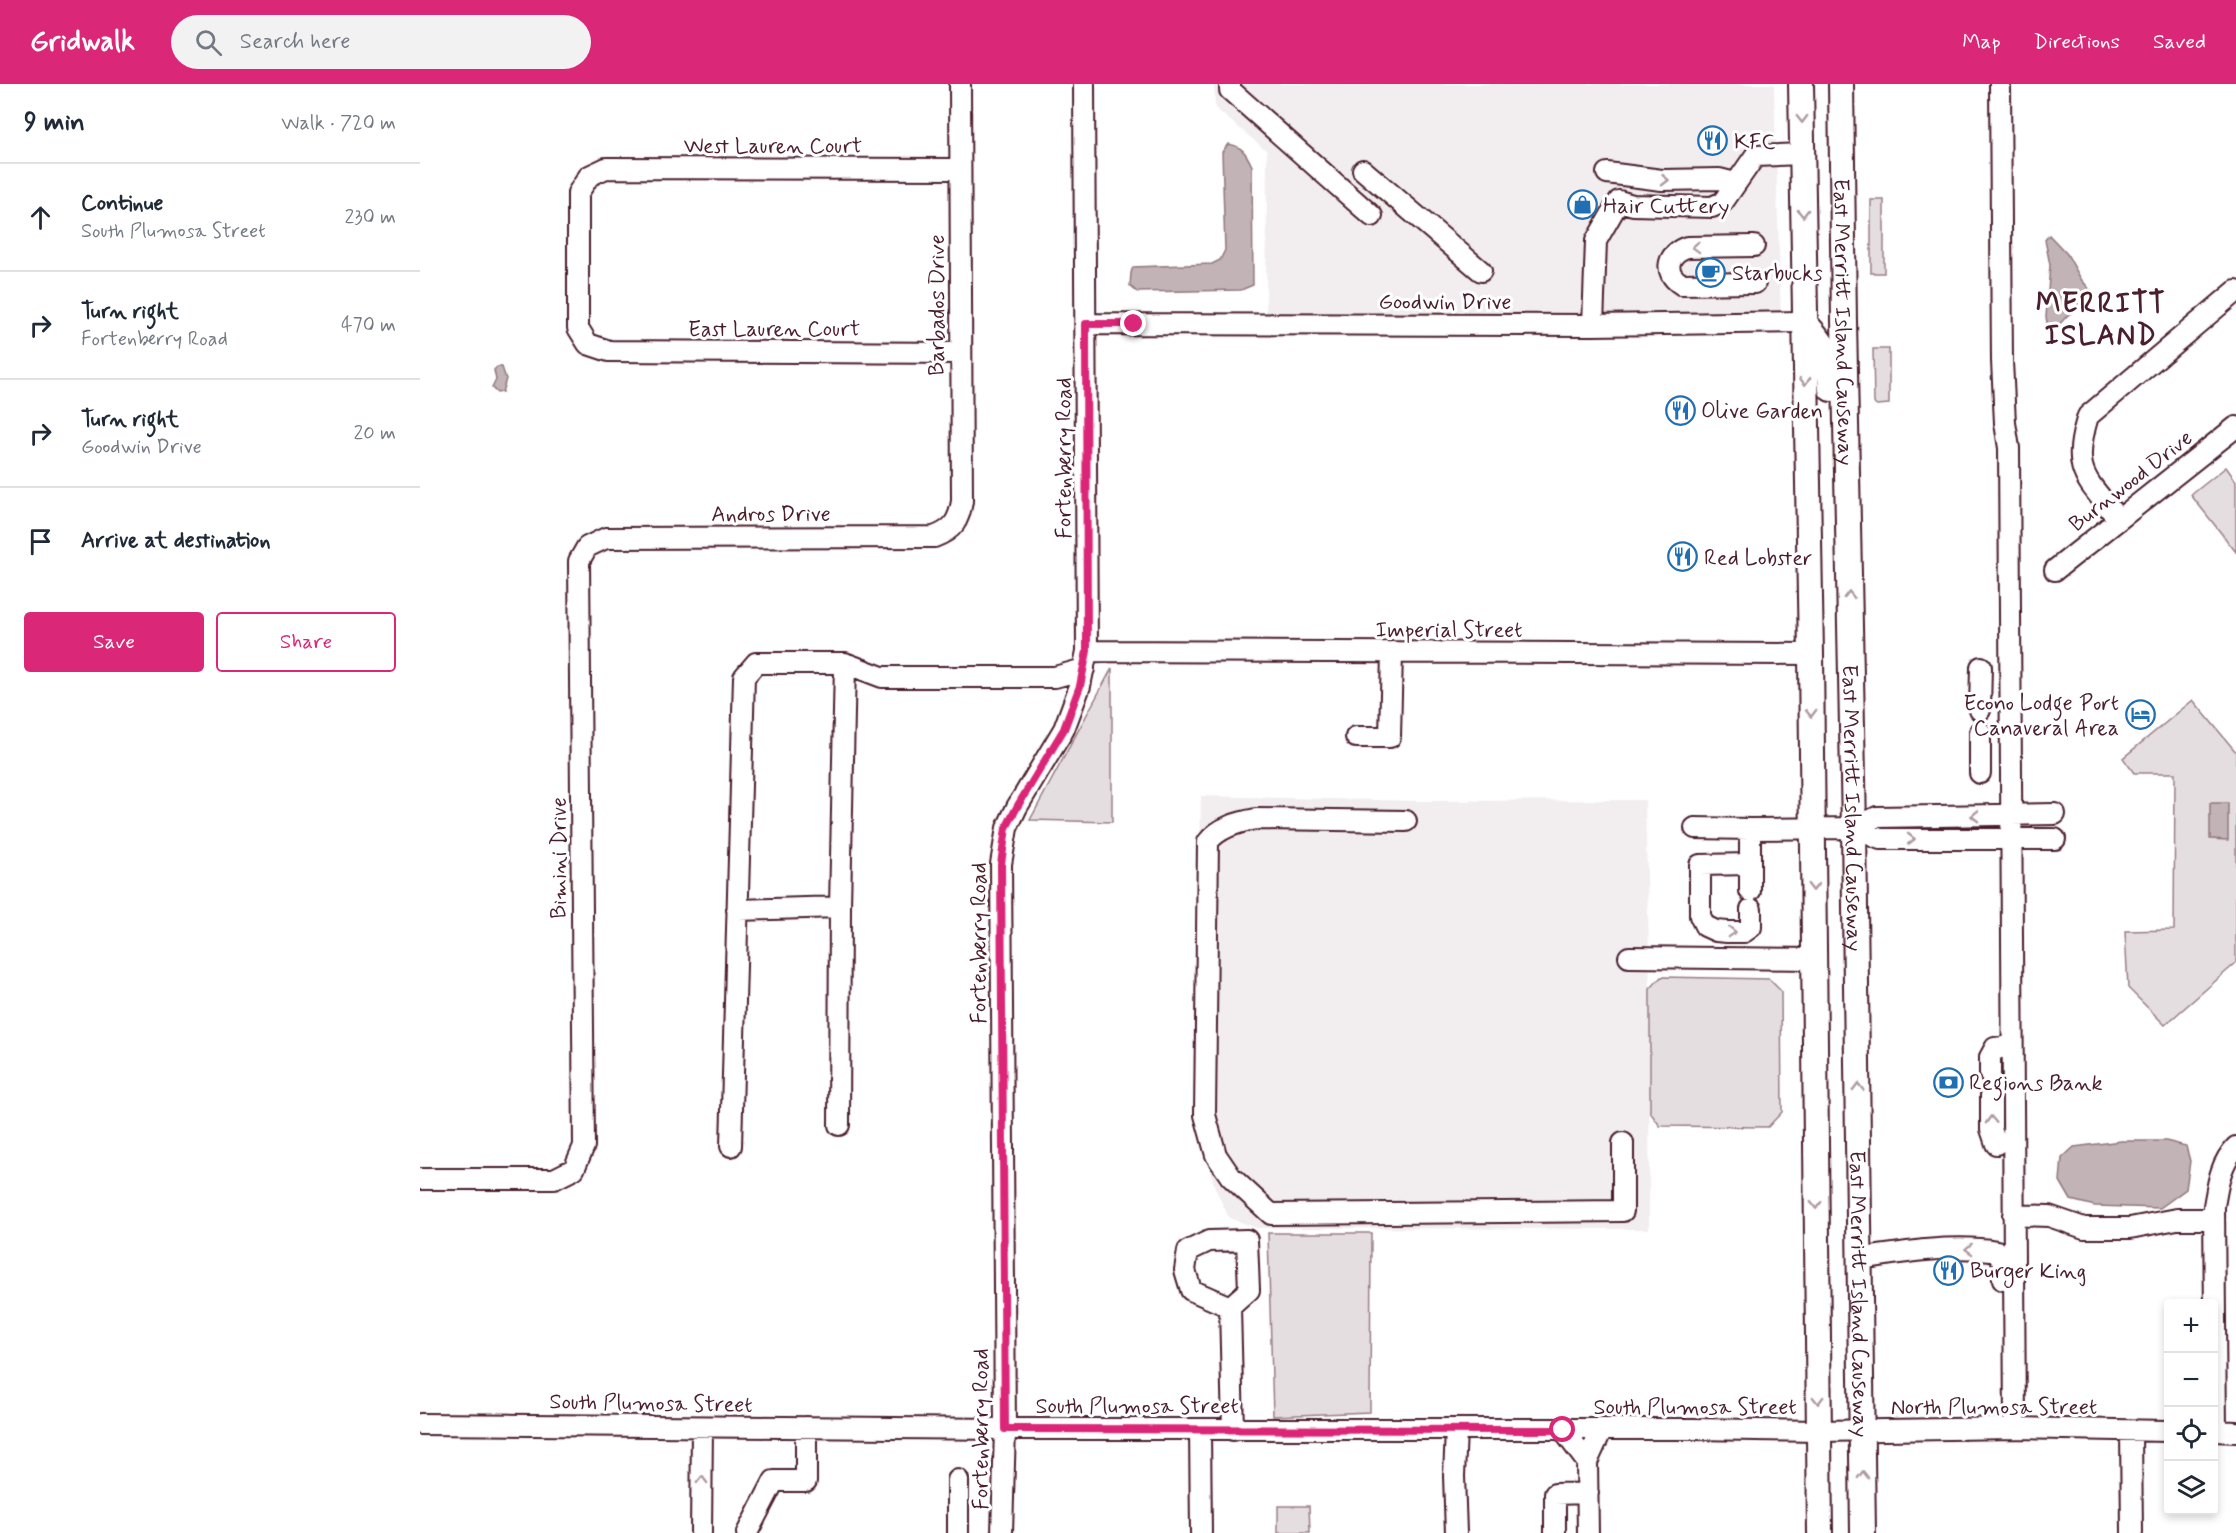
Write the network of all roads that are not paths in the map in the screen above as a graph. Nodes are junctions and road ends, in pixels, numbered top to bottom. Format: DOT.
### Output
graph roads {
  1 [pos="960,84"];
  2 [pos="1084,84"];
  3 [pos="1230,84"];
  4 [pos="1802,84"];
  5 [pos="1828,84"];
  6 [pos="1841,84"];
  7 [pos="2000,84"];
  8 [pos="1802,154"];
  9 [pos="1843,154"];
  10 [pos="960,169"];
  11 [pos="1364,170"];
  12 [pos="1736,183"];
  13 [pos="1618,201"];
  14 [pos="1372,216"];
  15 [pos="1754,246"];
  16 [pos="1481,271"];
  17 [pos="1755,283"];
  18 [pos="2236,291"];
  19 [pos="1804,322"];
  20 [pos="1086,324"];
  21 [pos="1593,325"];
  22 [pos="588,344"];
  23 [pos="960,353"];
  24 [pos="1846,424"];
  25 [pos="2236,427"];
  26 [pos="2118,519"];
  27 [pos="955,525"];
  28 [pos="586,547"];
  29 [pos="2055,570"];
  30 [pos="1392,652"];
  31 [pos="1811,654"];
  32 [pos="1085,660"];
  33 [pos="845,663"];
  34 [pos="1980,667"];
  35 [pos="1980,710"];
  36 [pos="1980,732"];
  37 [pos="1356,737"];
  38 [pos="1980,773"];
  39 [pos="2055,814"];
  40 [pos="2010,815"];
  41 [pos="1406,821"];
  42 [pos="1695,828"];
  43 [pos="1813,828"];
  44 [pos="1854,828"];
  45 [pos="1750,829"];
  46 [pos="2011,838"];
  47 [pos="2055,838"];
  48 [pos="1750,864"];
  49 [pos="840,907"];
  50 [pos="737,910"];
  51 [pos="1629,957"];
  52 [pos="1814,959"];
  53 [pos="2012,1046"];
  54 [pos="1990,1074"];
  55 [pos="1990,1095"];
  56 [pos="839,1125"];
  57 [pos="1623,1143"];
  58 [pos="1996,1144"];
  59 [pos="731,1146"];
  60 [pos="2236,1147"];
  61 [pos="420,1179"];
  62 [pos="2013,1215"];
  63 [pos="2214,1219"];
  64 [pos="1860,1259"];
  65 [pos="1230,1307"];
  66 [pos="2002,1385"];
  67 [pos="2215,1407"];
  68 [pos="420,1424"];
  69 [pos="702,1427"];
  70 [pos="806,1427"];
  71 [pos="2015,1428"];
  72 [pos="1005,1429"];
  73 [pos="1200,1429"];
  74 [pos="1602,1429"];
  75 [pos="1233,1430"];
  76 [pos="1456,1430"];
  77 [pos="1563,1430"];
  78 [pos="1863,1430"];
  79 [pos="1819,1431"];
  80 [pos="2131,1431"];
  81 [pos="2164,1431"];
  82 [pos="2218,1431"];
  83 [pos="2236,1431"];
  84 [pos="1587,1462"];
  85 [pos="958,1480"];
  86 [pos="1588,1493"];
  87 [pos="751,1531"];
  88 [pos="701,1533"];
  89 [pos="958,1533"];
  90 [pos="1002,1533"];
  91 [pos="1201,1533"];
  92 [pos="1456,1533"];
  93 [pos="1556,1533"];
  94 [pos="1588,1533"];
  95 [pos="1820,1533"];
  96 [pos="1863,1533"];
  97 [pos="2132,1533"];
  1 -- 10 [label="street, Barbados Drive"];
  2 -- 20 [label="street, Fortenberry Road"];
  3 -- 14 [label="street"];
  4 -- 8 [label="main road, East Merritt Island Causeway, one-way"];
  5 -- 9 [label="main road"];
  6 -- 9 [label="main road, East Merritt Island Causeway"];
  7 -- 40 [label="street"];
  8 -- 12 [label="street"];
  8 -- 19 [label="main road, East Merritt Island Causeway, one-way"];
  9 -- 24 [label="main road, East Merritt Island Causeway"];
  10 -- 22 [label="street, West Lauren Court"];
  10 -- 23 [label="street, Barbados Drive"];
  11 -- 16 [label="street"];
  12 -- 13 [label="street"];
  13 -- 12 [label="street, one-way"];
  13 -- 21 [label="street"];
  15 -- 17 [label="street, one-way"];
  18 -- 26 [label="street"];
  19 -- 21 [label="street, Goodwin Drive"];
  19 -- 24 [label="main road"];
  19 -- 31 [label="main road, East Merritt Island Causeway, one-way"];
  20 -- 21 [label="street, Goodwin Drive"];
  20 -- 32 [label="street, Fortenberry Road"];
  22 -- 23 [label="street, East Lauren Court"];
  23 -- 27 [label="street, Barbados Drive"];
  44 -- 24 [label="main road, East Merritt Island Causeway, one-way"];
  25 -- 26 [label="street, Burnwood Drive"];
  26 -- 29 [label="street, Burnwood Drive"];
  27 -- 28 [label="street, Andros Drive"];
  28 -- 61 [label="street, Bimini Drive"];
  30 -- 31 [label="street, Imperial Street"];
  30 -- 32 [label="street, Imperial Street"];
  30 -- 37 [label="street"];
  31 -- 43 [label="main road, East Merritt Island Causeway, one-way"];
  32 -- 33 [label="street, Imperial Street"];
  32 -- 72 [label="street, Fortenberry Road"];
  33 -- 49 [label="street"];
  33 -- 50 [label="street"];
  34 -- 35 [label="street"];
  36 -- 38 [label="street"];
  39 -- 40 [label="street"];
  40 -- 44 [label="street, one-way"];
  40 -- 46 [label="street"];
  41 -- 57 [label="street"];
  42 -- 45 [label="street"];
  43 -- 44 [label="street"];
  43 -- 45 [label="street"];
  43 -- 52 [label="main road, East Merritt Island Causeway, one-way"];
  44 -- 46 [label="street, one-way"];
  64 -- 44 [label="main road, East Merritt Island Causeway, one-way"];
  45 -- 48 [label="street"];
  46 -- 47 [label="street"];
  46 -- 53 [label="street"];
  48 -- 48 [label="street, one-way"];
  49 -- 50 [label="street"];
  49 -- 56 [label="street"];
  50 -- 59 [label="street"];
  51 -- 52 [label="street"];
  52 -- 79 [label="main road, East Merritt Island Causeway, one-way"];
  53 -- 54 [label="street"];
  53 -- 62 [label="street"];
  58 -- 55 [label="street, one-way"];
  60 -- 63 [label="street"];
  62 -- 63 [label="street"];
  62 -- 71 [label="street"];
  63 -- 67 [label="street"];
  66 -- 64 [label="street, one-way"];
  64 -- 78 [label="main road, East Merritt Island Causeway"];
  65 -- 75 [label="street"];
  68 -- 69 [label="street, South Plumosa Street"];
  69 -- 70 [label="street, South Plumosa Street"];
  88 -- 69 [label="street, one-way"];
  70 -- 72 [label="street, South Plumosa Street"];
  70 -- 87 [label="street"];
  71 -- 78 [label="street, North Plumosa Street"];
  71 -- 80 [label="street, North Plumosa Street"];
  72 -- 73 [label="street, South Plumosa Street"];
  72 -- 90 [label="street, Fortenberry Road"];
  73 -- 75 [label="street, South Plumosa Street"];
  73 -- 91 [label="street"];
  74 -- 77 [label="street, South Plumosa Street"];
  74 -- 79 [label="street, South Plumosa Street"];
  74 -- 84 [label="street"];
  75 -- 76 [label="street, South Plumosa Street"];
  76 -- 77 [label="street, South Plumosa Street"];
  76 -- 92 [label="street"];
  77 -- 84 [label="street"];
  78 -- 79 [label="street, North Plumosa Street"];
  96 -- 78 [label="main road, East Merritt Island Causeway, one-way"];
  79 -- 95 [label="main road, East Merritt Island Causeway"];
  80 -- 81 [label="street, North Plumosa Street"];
  80 -- 97 [label="street"];
  82 -- 83 [label="street"];
  84 -- 86 [label="street"];
  85 -- 89 [label="street"];
  86 -- 93 [label="street"];
  86 -- 94 [label="street"];
}
